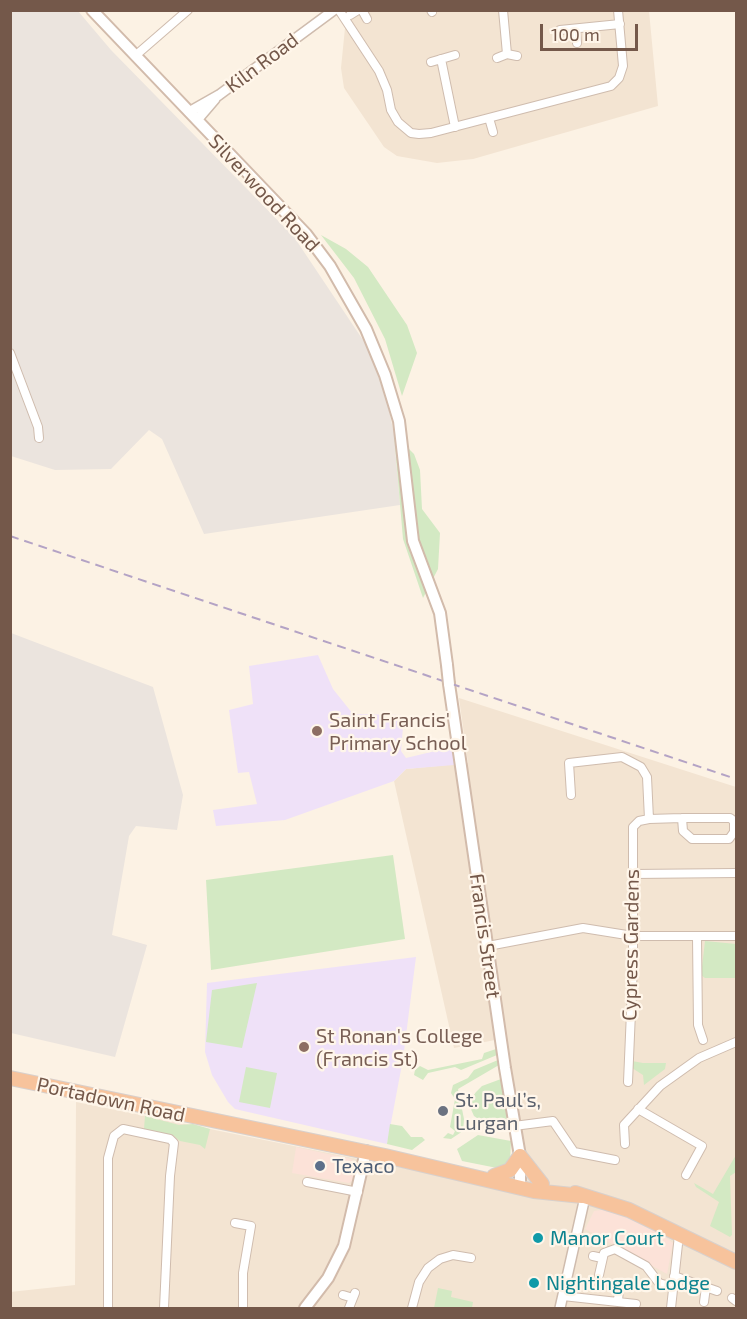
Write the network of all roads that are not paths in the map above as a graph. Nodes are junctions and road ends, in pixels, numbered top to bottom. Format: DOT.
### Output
graph roads {
  1 [pos="92,10"];
  2 [pos="188,10"];
  3 [pos="334,10"];
  4 [pos="339,10"];
  5 [pos="360,10"];
  6 [pos="503,10"];
  7 [pos="618,10"];
  8 [pos="350,15"];
  9 [pos="367,19"];
  10 [pos="620,24"];
  11 [pos="576,29"];
  12 [pos="560,30"];
  13 [pos="577,43"];
  14 [pos="507,54"];
  15 [pos="455,55"];
  16 [pos="135,56"];
  17 [pos="517,56"];
  18 [pos="497,58"];
  19 [pos="441,59"];
  20 [pos="431,62"];
  21 [pos="193,116"];
  22 [pos="489,118"];
  23 [pos="455,127"];
  24 [pos="493,132"];
  25 [pos="10,352"];
  26 [pos="39,438"];
  27 [pos="449,684"];
  28 [pos="572,795"];
  29 [pos="682,818"];
  30 [pos="649,819"];
  31 [pos="736,873"];
  32 [pos="633,874"];
  33 [pos="633,936"];
  34 [pos="736,936"];
  35 [pos="698,937"];
  36 [pos="488,946"];
  37 [pos="703,1040"];
  38 [pos="736,1042"];
  39 [pos="10,1078"];
  40 [pos="628,1082"];
  41 [pos="638,1109"];
  42 [pos="514,1126"];
  43 [pos="625,1144"];
  44 [pos="366,1151"];
  45 [pos="520,1156"];
  46 [pos="613,1158"];
  47 [pos="470,1174"];
  48 [pos="686,1175"];
  49 [pos="494,1176"];
  50 [pos="308,1182"];
  51 [pos="521,1184"];
  52 [pos="542,1184"];
  53 [pos="358,1192"];
  54 [pos="584,1196"];
  55 [pos="235,1223"];
  56 [pos="679,1235"];
  57 [pos="593,1256"];
  58 [pos="471,1258"];
  59 [pos="602,1258"];
  60 [pos="736,1262"];
  61 [pos="599,1275"];
  62 [pos="674,1276"];
  63 [pos="673,1287"];
  64 [pos="706,1287"];
  65 [pos="620,1288"];
  66 [pos="717,1291"];
  67 [pos="343,1295"];
  68 [pos="563,1296"];
  69 [pos="618,1302"];
  70 [pos="704,1302"];
  71 [pos="636,1304"];
  72 [pos="311,1306"];
  73 [pos="108,1308"];
  74 [pos="164,1308"];
  75 [pos="243,1308"];
  76 [pos="349,1308"];
  77 [pos="412,1308"];
  78 [pos="560,1308"];
  79 [pos="671,1308"];
  1 -- 16 [label="main road, Silverwood Road"];
  2 -- 16 [label="street"];
  3 -- 21 [label="street, Kiln Road"];
  4 -- 23 [label="street"];
  5 -- 8 [label="street"];
  5 -- 9 [label="street"];
  6 -- 14 [label="street"];
  7 -- 10 [label="street"];
  10 -- 11 [label="street"];
  10 -- 22 [label="street"];
  11 -- 12 [label="street"];
  11 -- 13 [label="street"];
  14 -- 17 [label="street"];
  14 -- 18 [label="street"];
  15 -- 19 [label="street"];
  16 -- 21 [label="main road, Silverwood Road"];
  19 -- 20 [label="street"];
  19 -- 23 [label="street"];
  21 -- 27 [label="main road, Silverwood Road, bridge"];
  22 -- 23 [label="street"];
  22 -- 24 [label="street"];
  25 -- 26 [label="street"];
  27 -- 36 [label="main road, Francis Street"];
  28 -- 30 [label="street"];
  29 -- 29 [label="street"];
  29 -- 30 [label="street"];
  30 -- 32 [label="street, Cypress Gardens"];
  31 -- 32 [label="street"];
  32 -- 33 [label="street, Cypress Gardens"];
  33 -- 35 [label="street"];
  33 -- 36 [label="street"];
  33 -- 40 [label="street, Cypress Gardens"];
  34 -- 35 [label="street"];
  35 -- 37 [label="street"];
  36 -- 42 [label="main road, Francis Street"];
  38 -- 41 [label="street"];
  39 -- 44 [label="highway, Portadown Road"];
  41 -- 43 [label="street"];
  41 -- 48 [label="street"];
  42 -- 45 [label="main road, Francis Street"];
  42 -- 46 [label="street"];
  44 -- 47 [label="highway, Portadown Road"];
  44 -- 53 [label="main road"];
  45 -- 49 [label="highway"];
  45 -- 51 [label="main road, Francis Street"];
  45 -- 52 [label="highway"];
  47 -- 49 [label="highway"];
  47 -- 51 [label="highway"];
  49 -- 51 [label="highway"];
  50 -- 53 [label="street"];
  51 -- 52 [label="highway"];
  51 -- 54 [label="highway"];
  52 -- 54 [label="highway"];
  53 -- 72 [label="main road"];
  54 -- 56 [label="highway"];
  54 -- 68 [label="street"];
  55 -- 75 [label="street"];
  56 -- 60 [label="highway"];
  56 -- 62 [label="street"];
  57 -- 59 [label="street"];
  58 -- 77 [label="street"];
  59 -- 61 [label="street"];
  59 -- 63 [label="street"];
  62 -- 63 [label="street"];
  62 -- 64 [label="street"];
  63 -- 79 [label="street"];
  64 -- 66 [label="street"];
  64 -- 70 [label="street"];
  65 -- 69 [label="street"];
  67 -- 76 [label="street"];
  68 -- 69 [label="street"];
  68 -- 78 [label="street"];
  69 -- 71 [label="street"];
  73 -- 74 [label="street"];
}
